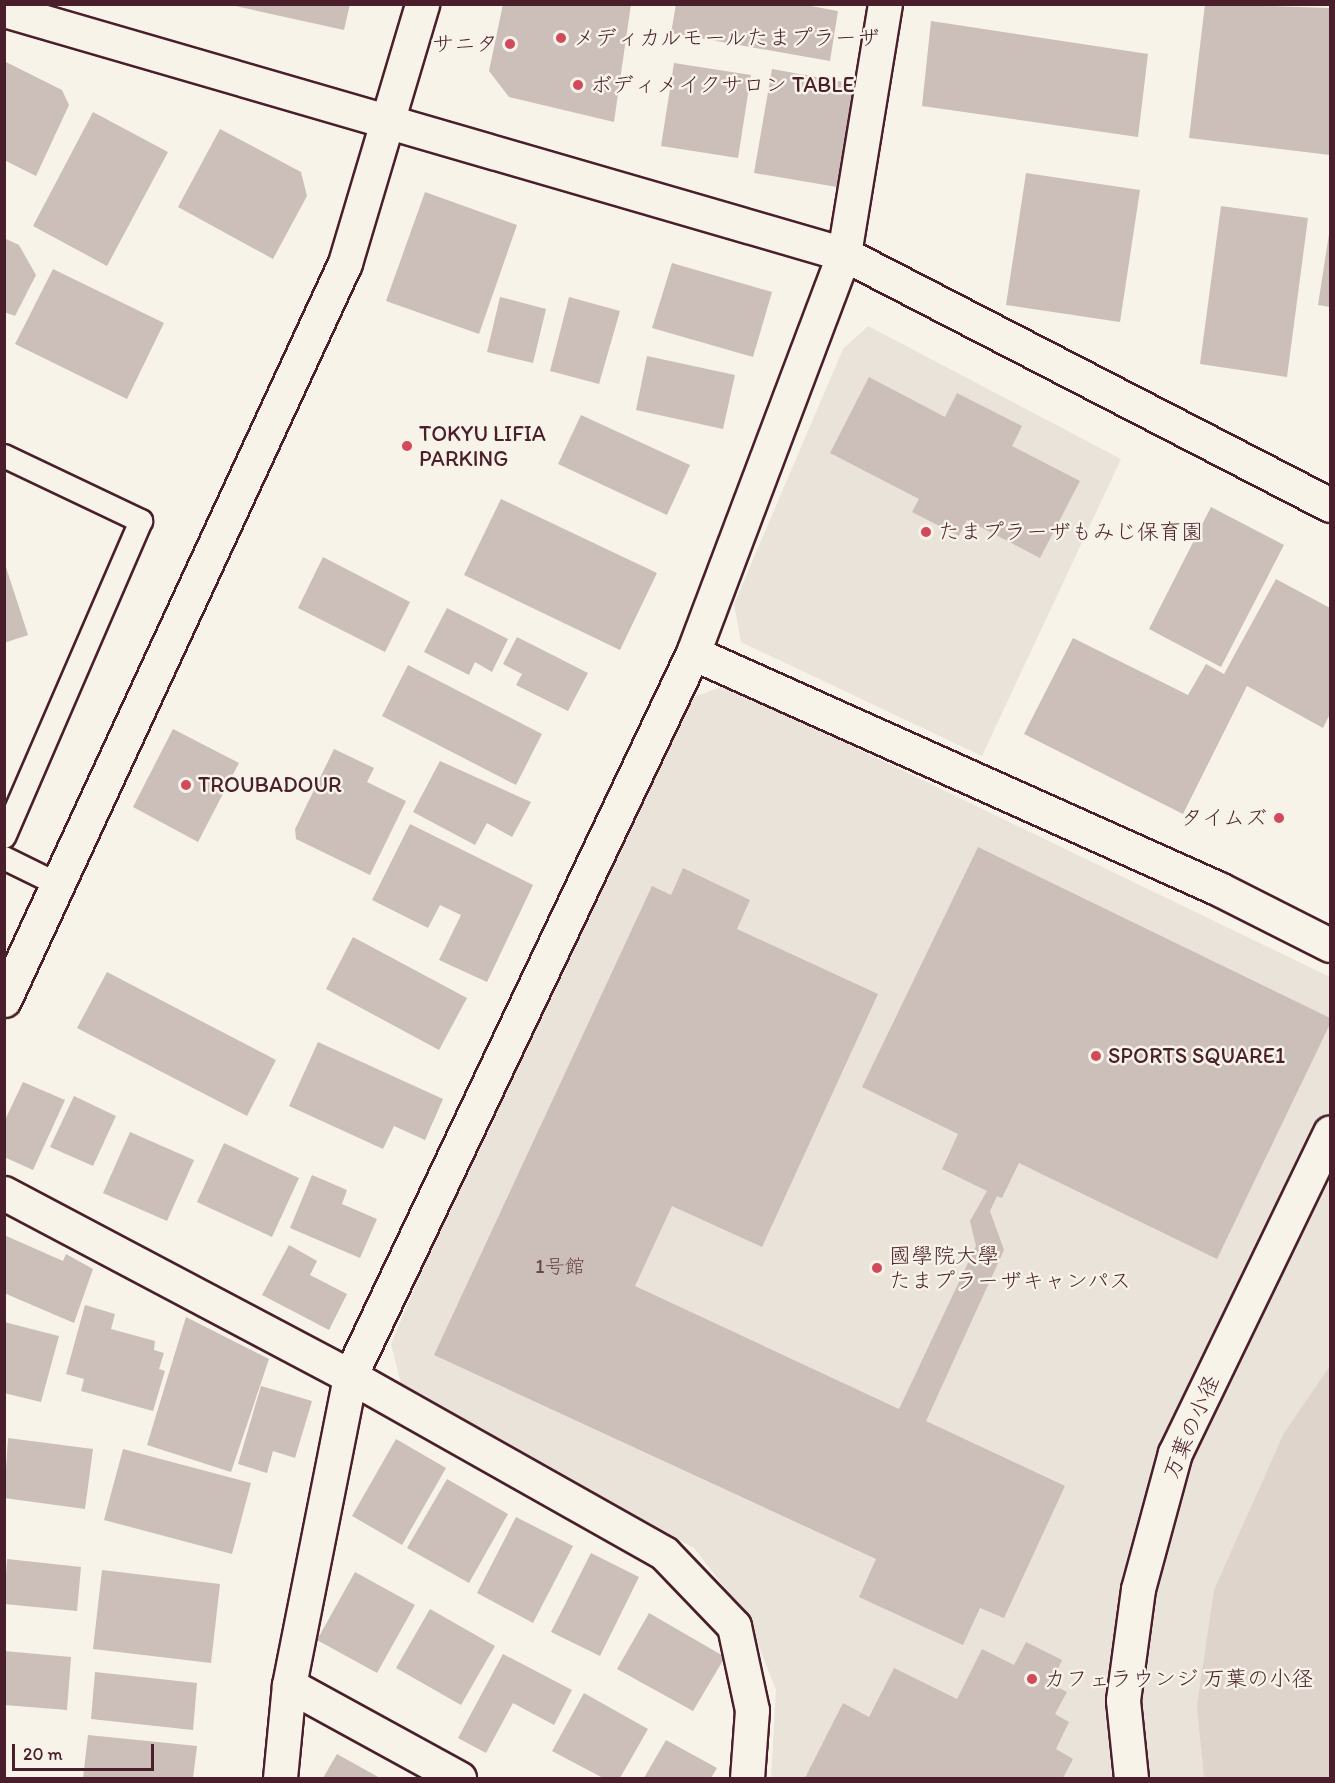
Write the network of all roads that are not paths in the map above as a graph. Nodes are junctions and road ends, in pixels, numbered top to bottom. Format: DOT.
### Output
graph roads {
  1 [pos="422,4"];
  2 [pos="885,4"];
  3 [pos="4,10"];
  4 [pos="391,121"];
  5 [pos="844,254"];
  6 [pos="4,456"];
  7 [pos="1330,505"];
  8 [pos="693,653"];
  9 [pos="4,837"];
  10 [pos="4,858"];
  11 [pos="55,882"];
  12 [pos="1330,945"];
  13 [pos="4,1000"];
  14 [pos="1330,1132"];
  15 [pos="4,1193"];
  16 [pos="350,1376"];
  17 [pos="289,1685"];
  18 [pos="280,1779"];
  19 [pos="459,1779"];
  20 [pos="747,1779"];
  21 [pos="1131,1779"];
  1 -- 4 [label="street"];
  2 -- 5 [label="street"];
  3 -- 4 [label="street"];
  4 -- 5 [label="street"];
  4 -- 11 [label="street"];
  5 -- 7 [label="street"];
  5 -- 8 [label="street"];
  6 -- 9 [label="lane"];
  8 -- 12 [label="street"];
  8 -- 16 [label="street"];
  10 -- 11 [label="lane"];
  11 -- 13 [label="street"];
  14 -- 21 [label="street, 万葉の小径"];
  15 -- 16 [label="street"];
  16 -- 17 [label="street"];
  16 -- 20 [label="street"];
  17 -- 18 [label="street"];
  17 -- 19 [label="street"];
}
